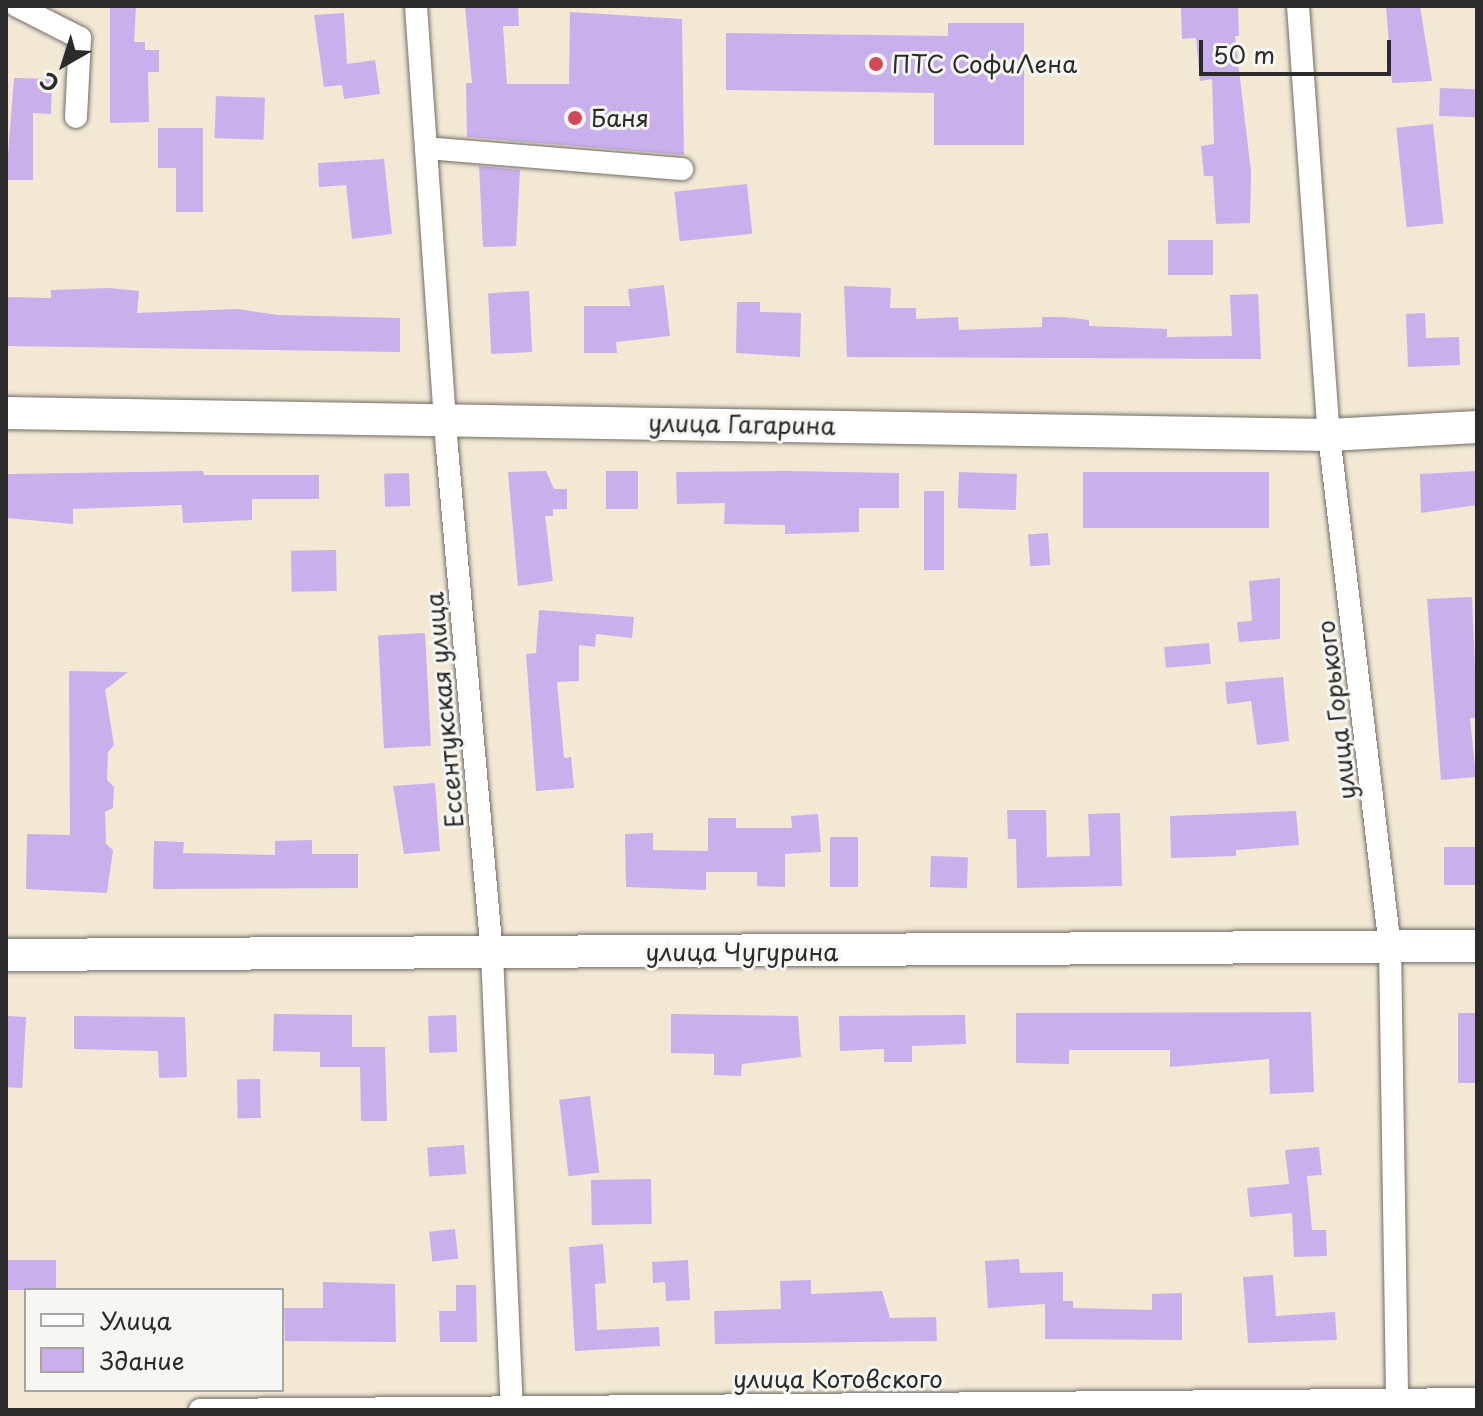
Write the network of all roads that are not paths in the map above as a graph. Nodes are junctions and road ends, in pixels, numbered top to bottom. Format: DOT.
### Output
graph roads {
  1 [pos="17,6"];
  2 [pos="416,6"];
  3 [pos="1298,6"];
  4 [pos="76,117"];
  5 [pos="426,148"];
  6 [pos="682,169"];
  7 [pos="6,413"];
  8 [pos="445,418"];
  9 [pos="1477,427"];
  10 [pos="1329,435"];
  11 [pos="1477,946"];
  12 [pos="1390,947"];
  13 [pos="492,954"];
  14 [pos="6,955"];
  15 [pos="1477,1399"];
  16 [pos="1397,1405"];
  17 [pos="512,1409"];
  18 [pos="200,1410"];
  1 -- 4 [label="street"];
  2 -- 5 [label="street, Ессентукская улица"];
  3 -- 10 [label="street, улица Горького"];
  5 -- 6 [label="street"];
  5 -- 8 [label="street, Ессентукская улица"];
  7 -- 8 [label="street, улица Гагарина"];
  8 -- 10 [label="street, улица Гагарина"];
  8 -- 13 [label="street, Ессентукская улица"];
  9 -- 10 [label="street, улица Гагарина"];
  10 -- 12 [label="street, улица Горького"];
  11 -- 12 [label="street, улица Чугурина"];
  12 -- 13 [label="street, улица Чугурина"];
  12 -- 16 [label="street, улица Горького"];
  13 -- 14 [label="street, улица Чугурина"];
  13 -- 17 [label="street, Ессентукская улица"];
  15 -- 16 [label="street, улица Котовского"];
  16 -- 17 [label="street, улица Котовского"];
  17 -- 18 [label="street, улица Котовского"];
}
